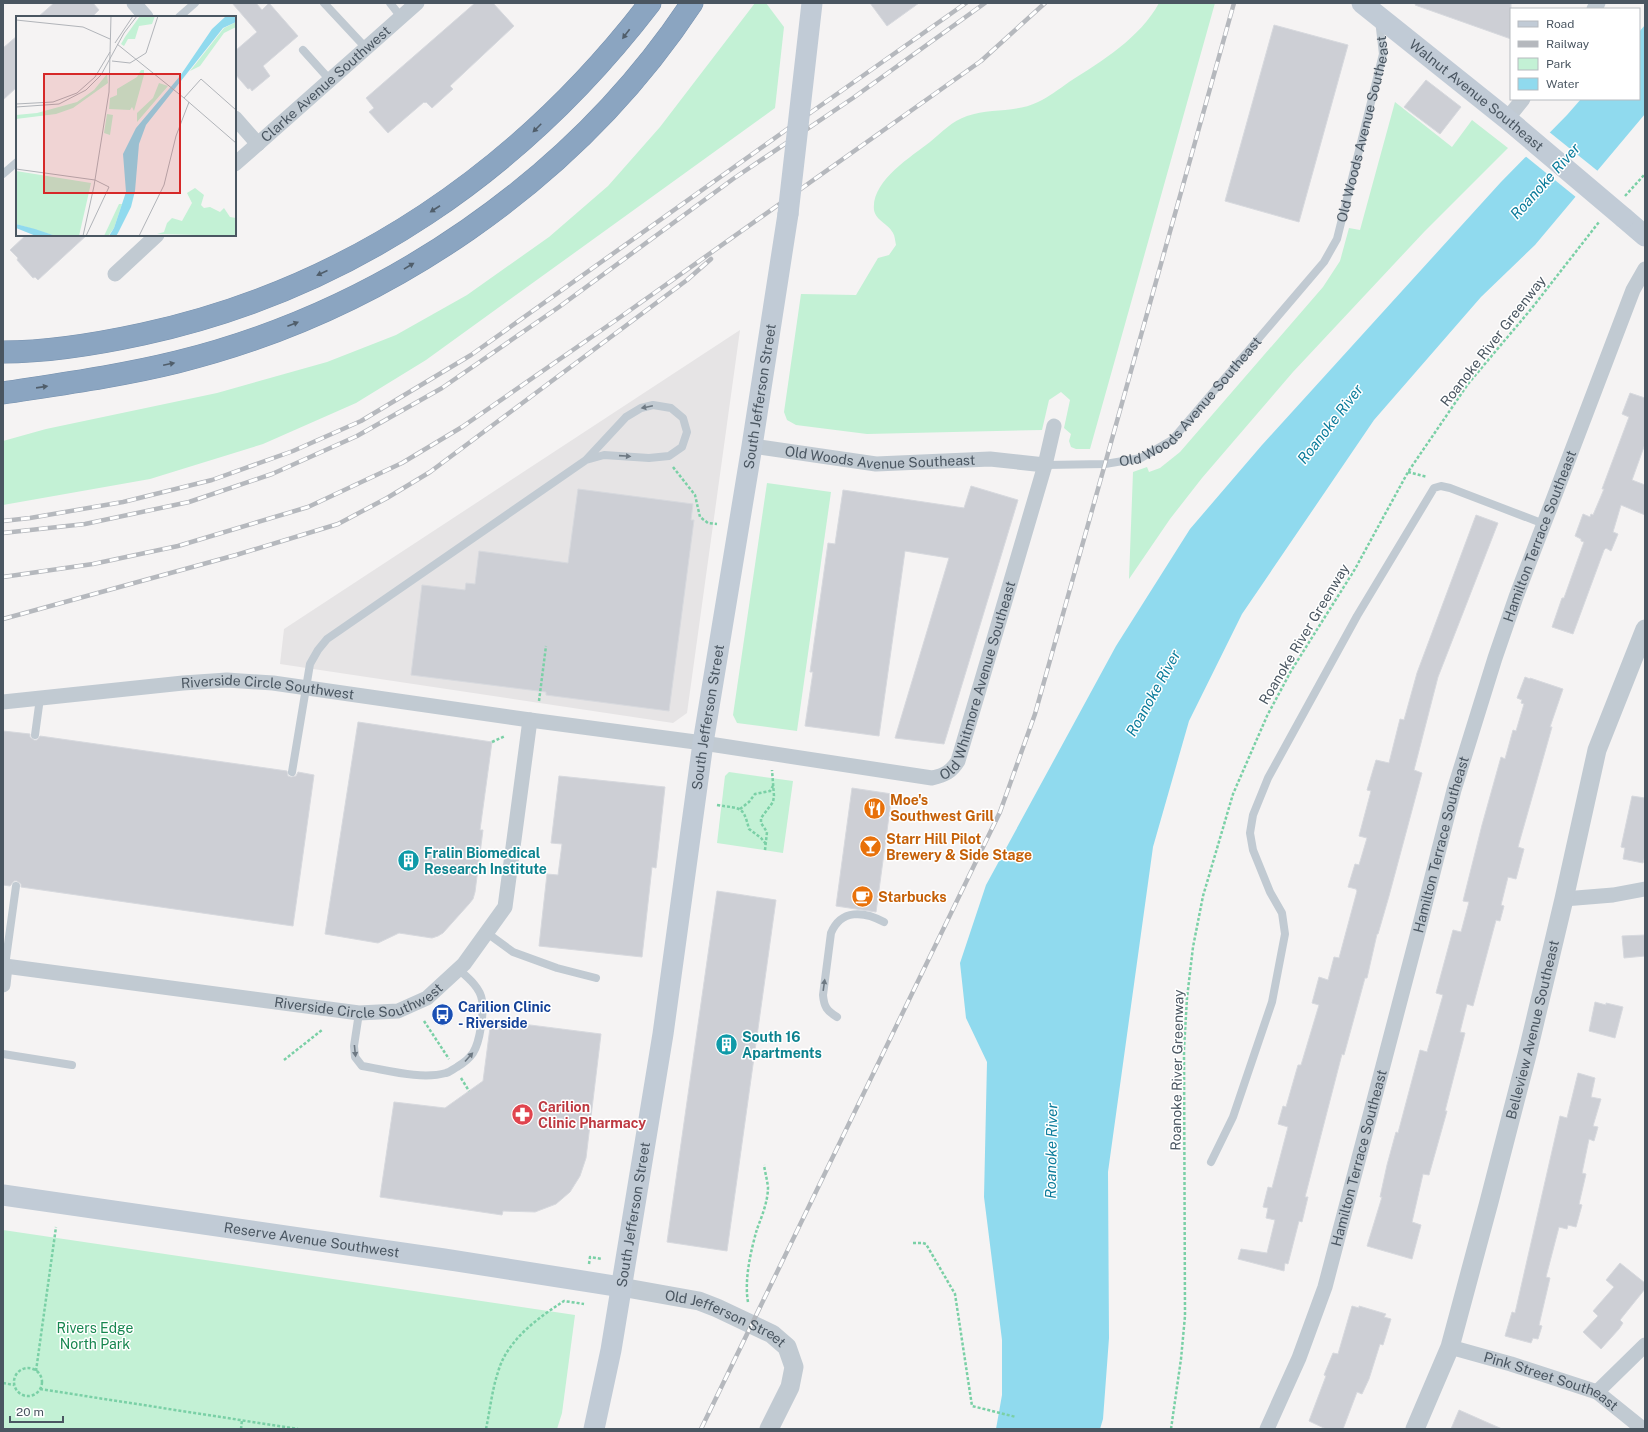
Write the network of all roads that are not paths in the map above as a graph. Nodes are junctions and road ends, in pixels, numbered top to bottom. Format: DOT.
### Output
graph roads {
  1 [pos="134,3"];
  2 [pos="195,3"];
  3 [pos="324,3"];
  4 [pos="390,3"];
  5 [pos="417,3"];
  6 [pos="650,3"];
  7 [pos="692,3"];
  8 [pos="812,3"];
  9 [pos="1362,3"];
  10 [pos="1377,3"];
  11 [pos="145,16"];
  12 [pos="181,16"];
  13 [pos="401,17"];
  14 [pos="366,48"];
  15 [pos="303,50"];
  16 [pos="330,80"];
  17 [pos="1522,100"];
  18 [pos="236,119"];
  19 [pos="1507,119"];
  20 [pos="258,144"];
  21 [pos="16,163"];
  22 [pos="236,163"];
  23 [pos="3,174"];
  24 [pos="156,236"];
  25 [pos="1645,236"];
  26 [pos="1645,269"];
  27 [pos="115,274"];
  28 [pos="3,352"];
  29 [pos="3,392"];
  30 [pos="1054,426"];
  31 [pos="752,446"];
  32 [pos="586,460"];
  33 [pos="1045,464"];
  34 [pos="1544,524"];
  35 [pos="1645,629"];
  36 [pos="306,688"];
  37 [pos="40,698"];
  38 [pos="3,702"];
  39 [pos="530,720"];
  40 [pos="35,735"];
  41 [pos="703,743"];
  42 [pos="292,772"];
  43 [pos="16,886"];
  44 [pos="1645,889"];
  45 [pos="1564,899"];
  46 [pos="884,922"];
  47 [pos="487,933"];
  48 [pos="4,967"];
  49 [pos="458,969"];
  50 [pos="596,978"];
  51 [pos="3,985"];
  52 [pos="359,1013"];
  53 [pos="837,1017"];
  54 [pos="3,1054"];
  55 [pos="72,1065"];
  56 [pos="1211,1162"];
  57 [pos="3,1195"];
  58 [pos="621,1287"];
  59 [pos="1645,1345"];
  60 [pos="1450,1347"];
  61 [pos="1597,1392"];
  62 [pos="594,1429"];
  63 [pos="769,1429"];
  64 [pos="1267,1429"];
  65 [pos="1415,1429"];
  66 [pos="1643,1429"];
  1 -- 11 [label="street"];
  2 -- 12 [label="lane"];
  3 -- 14 [label="lane"];
  4 -- 13 [label="lane"];
  5 -- 13 [label="street, Clarke Avenue Southwest"];
  6 -- 28 [label="highway, one-way"];
  29 -- 7 [label="highway, one-way"];
  8 -- 31 [label="main road, South Jefferson Street, bridge"];
  9 -- 19 [label="main road, Walnut Avenue Southeast, bridge"];
  10 -- 33 [label="lane, Old Woods Avenue Southeast"];
  13 -- 14 [label="street, Clarke Avenue Southwest"];
  14 -- 16 [label="street, Clarke Avenue Southwest"];
  15 -- 16 [label="lane"];
  16 -- 20 [label="street, Clarke Avenue Southwest"];
  17 -- 19 [label="street"];
  18 -- 20 [label="street"];
  19 -- 25 [label="main road, Walnut Avenue Southeast, bridge"];
  20 -- 22 [label="street, Clarke Avenue Southwest"];
  21 -- 23 [label="lane"];
  24 -- 27 [label="street"];
  26 -- 34 [label="street, Hamilton Terrace Southeast"];
  30 -- 33 [label="street, Old Whitmore Avenue Southeast"];
  31 -- 33 [label="street, Old Woods Avenue Southeast"];
  31 -- 41 [label="main road, South Jefferson Street"];
  32 -- 32 [label="lane, one-way"];
  32 -- 36 [label="lane"];
  33 -- 41 [label="street, Old Whitmore Avenue Southeast"];
  34 -- 56 [label="lane"];
  34 -- 64 [label="street, Hamilton Terrace Southeast"];
  35 -- 45 [label="street, Belleview Avenue Southeast"];
  36 -- 37 [label="street, Riverside Circle Southwest"];
  36 -- 39 [label="street, Riverside Circle Southwest"];
  36 -- 42 [label="lane"];
  37 -- 38 [label="street, Riverside Circle Southwest"];
  37 -- 40 [label="lane"];
  39 -- 41 [label="street, Riverside Circle Southwest"];
  39 -- 47 [label="street, Riverside Circle Southwest"];
  41 -- 58 [label="main road, South Jefferson Street"];
  43 -- 48 [label="lane"];
  44 -- 45 [label="street"];
  45 -- 60 [label="street, Belleview Avenue Southeast"];
  53 -- 46 [label="lane, one-way"];
  47 -- 49 [label="street, Riverside Circle Southwest"];
  47 -- 50 [label="lane"];
  48 -- 51 [label="street"];
  48 -- 52 [label="street, Riverside Circle Southwest"];
  49 -- 52 [label="street, Riverside Circle Southwest"];
  52 -- 49 [label="lane, one-way"];
  54 -- 55 [label="lane"];
  57 -- 58 [label="main road, Reserve Avenue Southwest"];
  58 -- 62 [label="main road, South Jefferson Street"];
  58 -- 63 [label="street, Old Jefferson Street"];
  59 -- 61 [label="street"];
  60 -- 61 [label="street, Pink Street Southeast"];
  60 -- 65 [label="street, Belleview Avenue Southeast"];
  61 -- 66 [label="street, Pink Street Southeast"];
}
